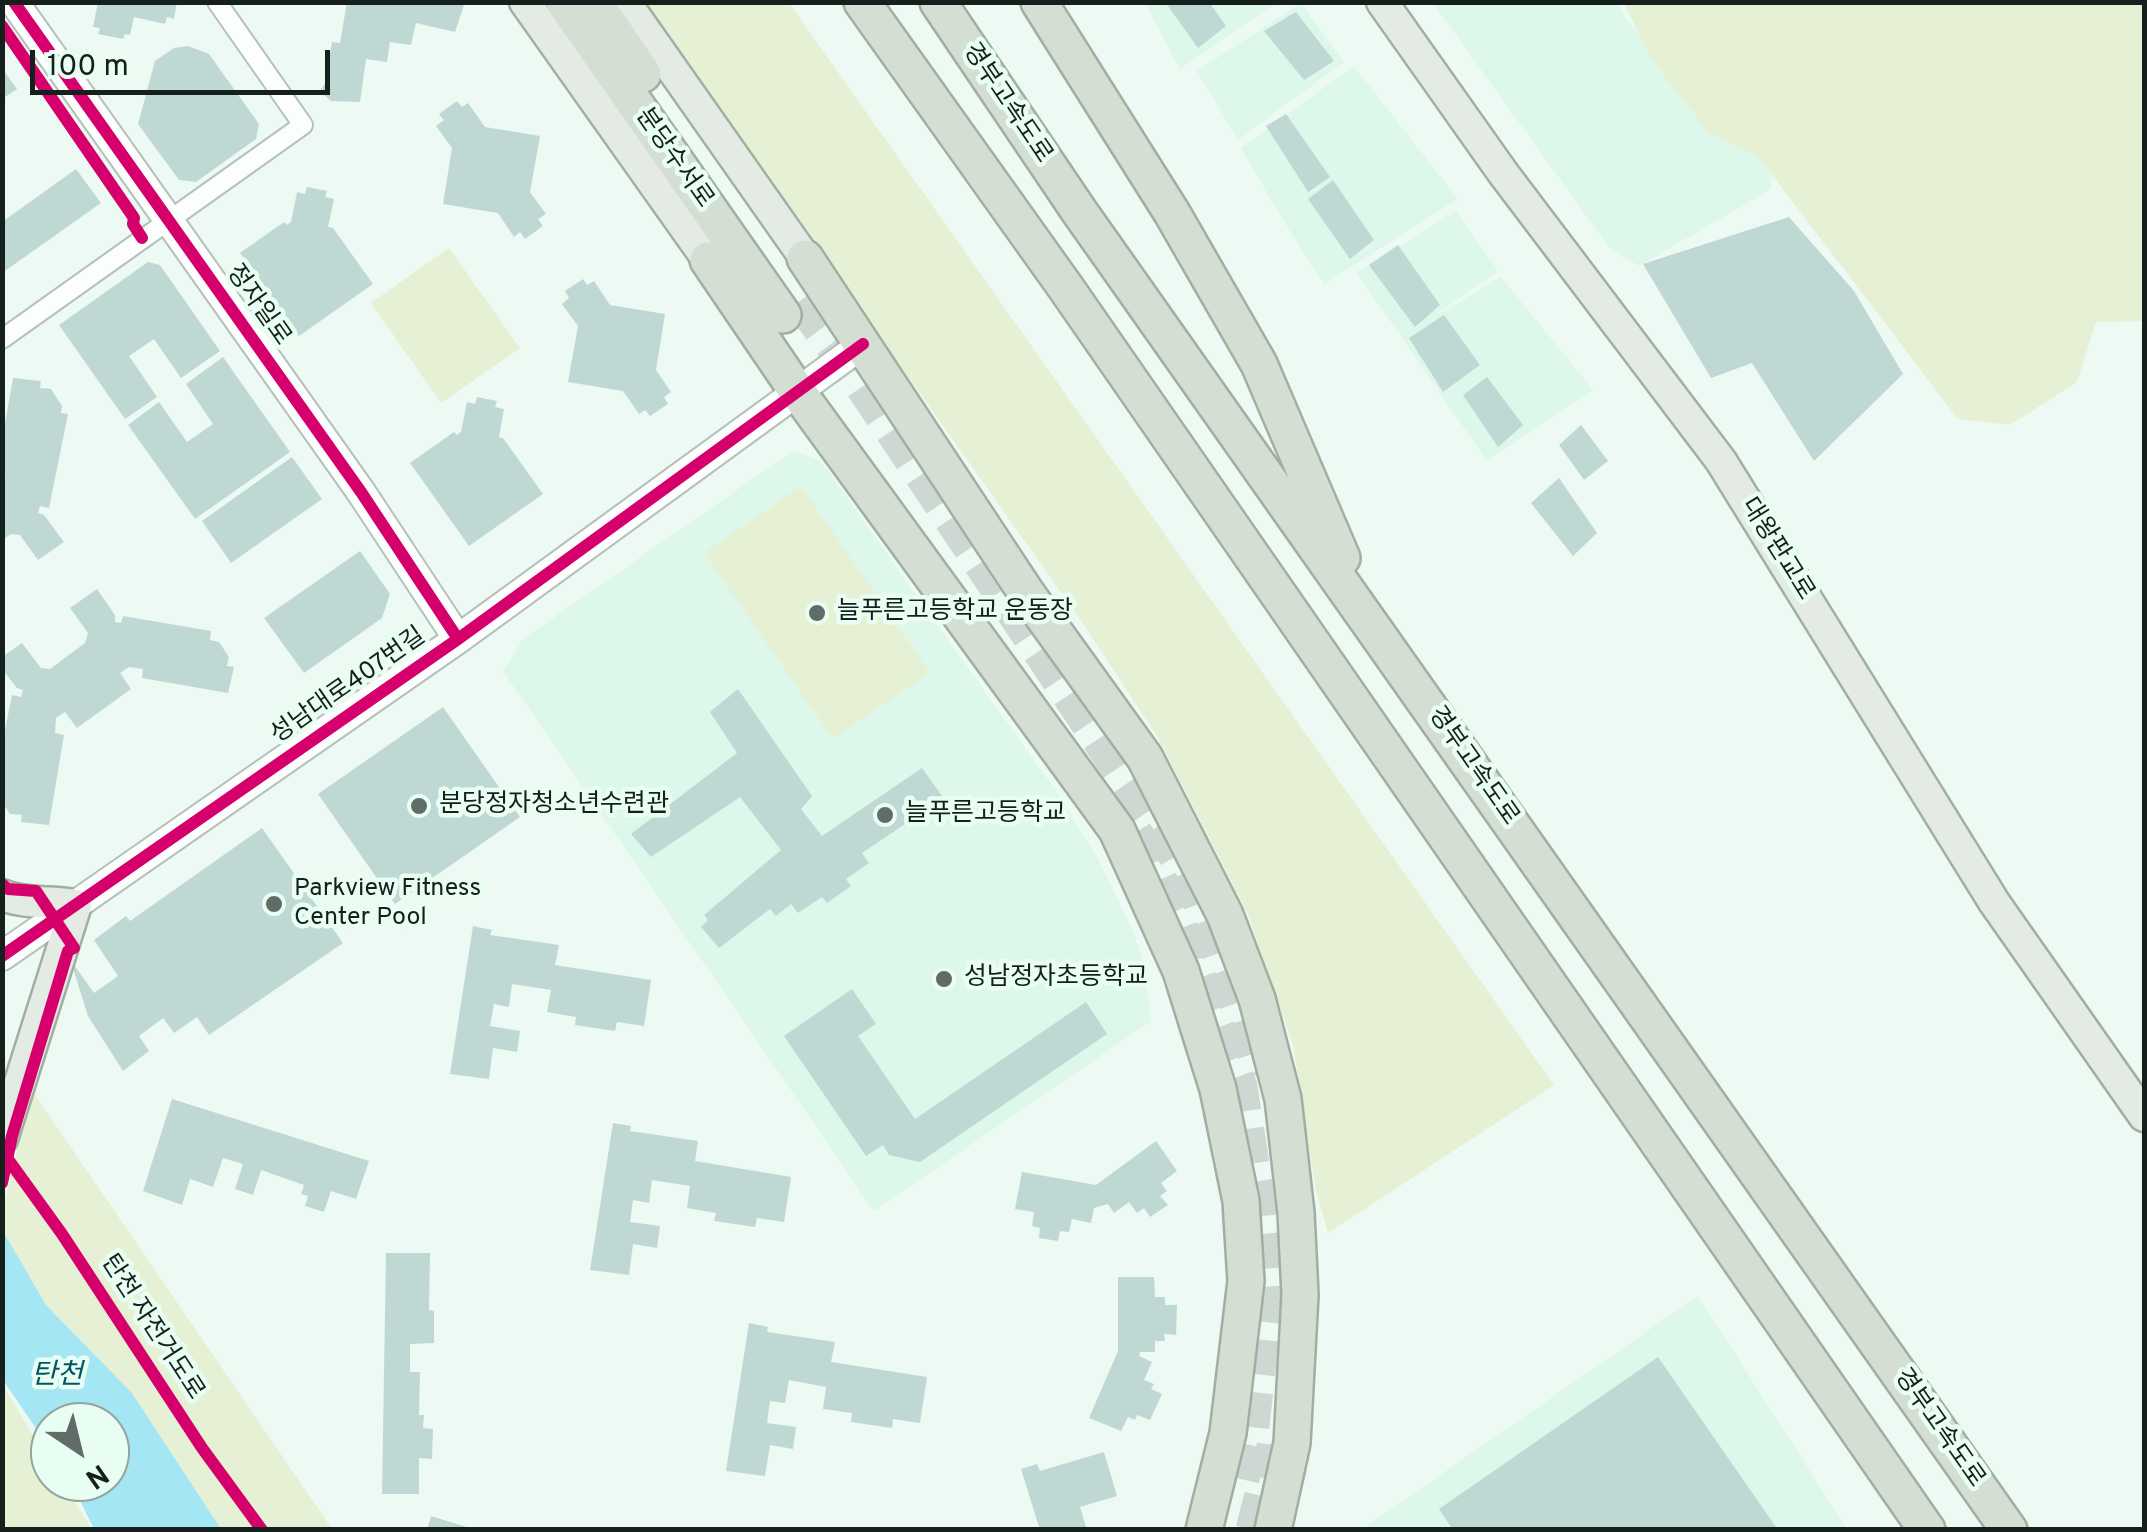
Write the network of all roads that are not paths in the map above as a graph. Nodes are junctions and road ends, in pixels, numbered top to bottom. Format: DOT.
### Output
graph roads {
  1 [pos="14,2"];
  2 [pos="217,2"];
  3 [pos="524,2"];
  4 [pos="564,2"];
  5 [pos="594,2"];
  6 [pos="625,2"];
  7 [pos="862,2"];
  8 [pos="938,2"];
  9 [pos="1039,2"];
  10 [pos="1382,2"];
  11 [pos="168,220"];
  12 [pos="805,258"];
  13 [pos="708,260"];
  14 [pos="2,339"];
  15 [pos="863,344"];
  16 [pos="797,392"];
  17 [pos="1370,624"];
  18 [pos="458,639"];
  19 [pos="2,895"];
  20 [pos="76,905"];
  21 [pos="2,956"];
  22 [pos="2144,1116"];
  23 [pos="4,1135"];
  24 [pos="1204,1530"];
  25 [pos="1273,1530"];
  26 [pos="1927,1530"];
  27 [pos="2009,1530"];
  1 -- 11 [label="street, 정자일로"];
  2 -- 11 [label="street"];
  3 -- 13 [label="main road"];
  4 -- 5 [label="highway, 분당수서로"];
  6 -- 12 [label="main road"];
  7 -- 26 [label="highway"];
  8 -- 17 [label="highway, 경부고속도로"];
  9 -- 17 [label="highway"];
  10 -- 22 [label="main road, 대왕판교로"];
  11 -- 14 [label="street"];
  11 -- 18 [label="street, 정자일로"];
  12 -- 15 [label="highway"];
  13 -- 16 [label="highway"];
  15 -- 16 [label="street, 성남대로407번길"];
  15 -- 25 [label="highway"];
  16 -- 18 [label="street, 성남대로407번길"];
  16 -- 24 [label="highway"];
  17 -- 27 [label="highway, 경부고속도로"];
  18 -- 20 [label="street, 성남대로407번길"];
  19 -- 20 [label="main road"];
  20 -- 21 [label="street, 성남대로407번길"];
  20 -- 23 [label="main road"];
}
